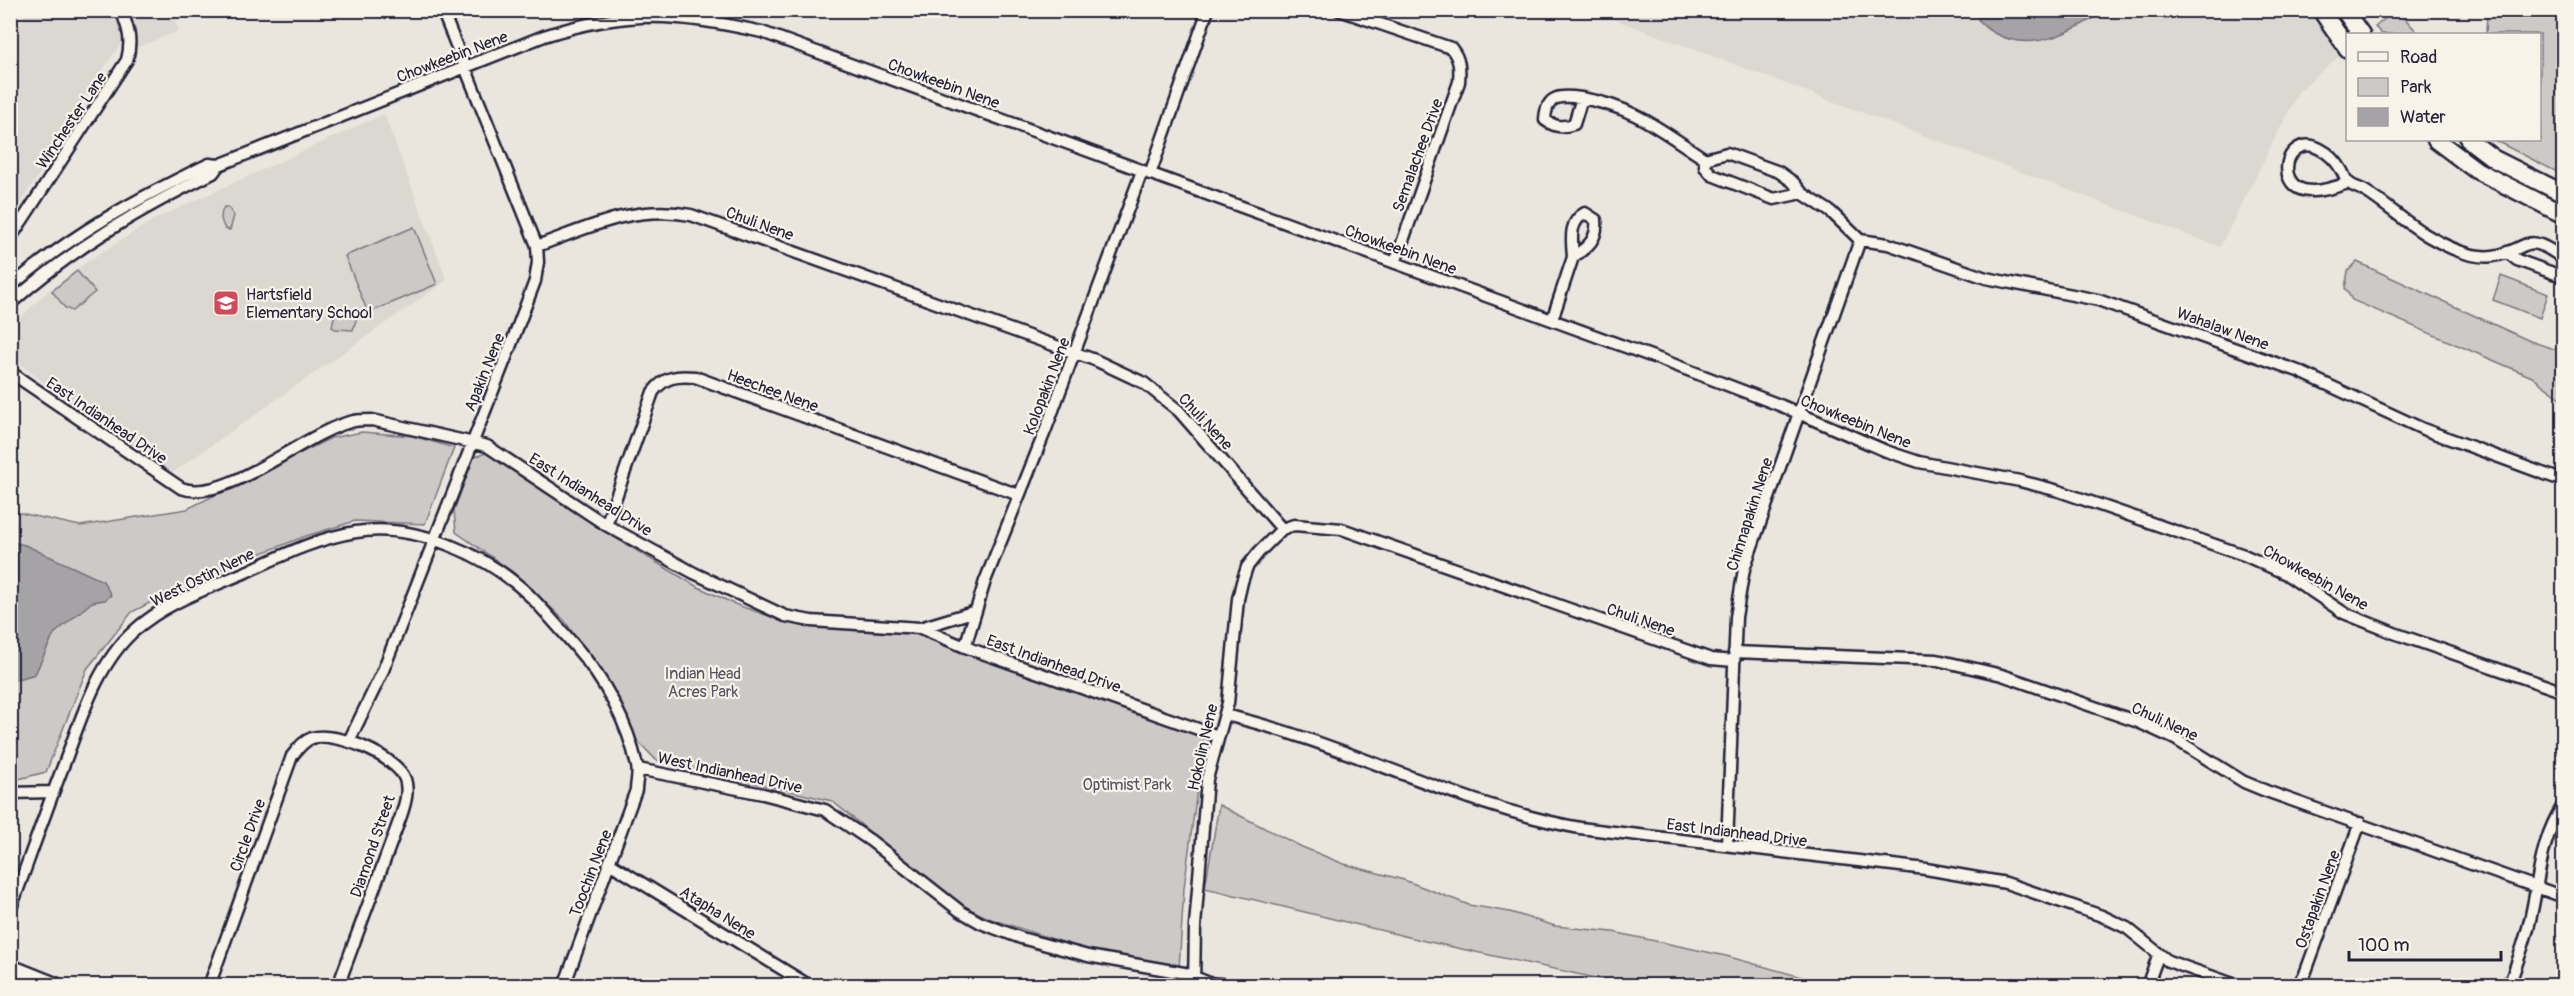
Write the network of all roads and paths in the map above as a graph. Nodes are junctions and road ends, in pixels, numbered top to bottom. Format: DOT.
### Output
graph roads {
  1 [pos="121,10"];
  2 [pos="442,10"];
  3 [pos="1208,10"];
  4 [pos="1339,10"];
  5 [pos="2321,10"];
  6 [pos="2352,23"];
  7 [pos="2337,35"];
  8 [pos="2346,46"];
  9 [pos="465,69"];
  10 [pos="1582,99"];
  11 [pos="2437,141"];
  12 [pos="2470,141"];
  13 [pos="1705,159"];
  14 [pos="1146,172"];
  15 [pos="2348,183"];
  16 [pos="163,192"];
  17 [pos="1802,194"];
  18 [pos="2564,194"];
  19 [pos="2564,214"];
  20 [pos="10,239"];
  21 [pos="1860,240"];
  22 [pos="537,246"];
  23 [pos="2507,252"];
  24 [pos="1574,257"];
  25 [pos="2564,259"];
  26 [pos="1395,263"];
  27 [pos="2564,277"];
  28 [pos="19,280"];
  29 [pos="27,289"];
  30 [pos="12,295"];
  31 [pos="1552,320"];
  32 [pos="1074,353"];
  33 [pos="10,372"];
  34 [pos="1799,413"];
  35 [pos="472,443"];
  36 [pos="2564,481"];
  37 [pos="1019,495"];
  38 [pos="606,525"];
  39 [pos="1282,529"];
  40 [pos="434,537"];
  41 [pos="288,553"];
  42 [pos="976,611"];
  43 [pos="920,628"];
  44 [pos="965,647"];
  45 [pos="1734,656"];
  46 [pos="2563,692"];
  47 [pos="1225,715"];
  48 [pos="1218,736"];
  49 [pos="349,741"];
  50 [pos="638,769"];
  51 [pos="53,792"];
  52 [pos="10,793"];
  53 [pos="2564,804"];
  54 [pos="2360,823"];
  55 [pos="1727,845"];
  56 [pos="609,863"];
  57 [pos="2537,887"];
  58 [pos="2564,897"];
  59 [pos="10,911"];
  60 [pos="2158,956"];
  61 [pos="10,968"];
  62 [pos="1194,981"];
  63 [pos="2298,985"];
  64 [pos="55,986"];
  65 [pos="209,986"];
  66 [pos="338,986"];
  67 [pos="564,986"];
  68 [pos="810,986"];
  69 [pos="1238,986"];
  70 [pos="2147,986"];
  71 [pos="2239,986"];
  72 [pos="2508,986"];
  1 -- 20 [label="street, Winchester Lane"];
  2 -- 9 [label="street, Apakin Nene"];
  3 -- 14 [label="street, Kolopakin Nene"];
  4 -- 26 [label="street, Semalachee Drive"];
  5 -- 7 [label="main road"];
  6 -- 7 [label="main road"];
  7 -- 8 [label="main road"];
  9 -- 14 [label="street, Chowkeebin Nene"];
  9 -- 16 [label="street, Chowkeebin Nene"];
  9 -- 22 [label="street, Apakin Nene"];
  10 -- 13 [label="street"];
  11 -- 19 [label="main road"];
  12 -- 18 [label="main road"];
  13 -- 17 [label="street"];
  13 -- 17 [label="street"];
  14 -- 26 [label="street, Chowkeebin Nene"];
  14 -- 32 [label="street, Kolopakin Nene"];
  15 -- 15 [label="street"];
  15 -- 23 [label="street"];
  16 -- 28 [label="street, Chowkeebin Nene"];
  16 -- 29 [label="street, Chowkeebin Nene"];
  17 -- 21 [label="street"];
  21 -- 34 [label="street, Chinnapakin Nene"];
  21 -- 36 [label="street, Wahalaw Nene"];
  22 -- 32 [label="street, Chuli Nene"];
  22 -- 35 [label="street, Apakin Nene"];
  23 -- 25 [label="street"];
  23 -- 27 [label="street"];
  24 -- 31 [label="street"];
  26 -- 31 [label="street, Chowkeebin Nene"];
  28 -- 29 [label="street"];
  28 -- 30 [label="street, Chowkeebin Nene"];
  29 -- 30 [label="street, Chowkeebin Nene"];
  31 -- 34 [label="street, Chowkeebin Nene"];
  32 -- 37 [label="street, Kolopakin Nene"];
  32 -- 39 [label="street, Chuli Nene"];
  33 -- 35 [label="street, East Indianhead Drive"];
  34 -- 45 [label="street, Chinnapakin Nene"];
  34 -- 46 [label="street, Chowkeebin Nene"];
  35 -- 38 [label="street, East Indianhead Drive"];
  35 -- 40 [label="street, Apakin Nene"];
  37 -- 38 [label="street, Heechee Nene"];
  37 -- 42 [label="street, Kolopakin Nene"];
  38 -- 43 [label="street, East Indianhead Drive"];
  39 -- 45 [label="street, Chuli Nene"];
  39 -- 47 [label="street, Hokolin Nene"];
  40 -- 41 [label="street, West Indianhead Drive"];
  40 -- 49 [label="street, Apakin Nene"];
  40 -- 50 [label="street, West Indianhead Drive"];
  41 -- 51 [label="street, West Ostin Nene"];
  42 -- 43 [label="street"];
  42 -- 44 [label="street, Kolopakin Nene"];
  43 -- 44 [label="street, East Indianhead Drive"];
  44 -- 48 [label="street, East Indianhead Drive"];
  45 -- 54 [label="street, Chuli Nene"];
  45 -- 55 [label="street, Chinnapakin Nene"];
  47 -- 48 [label="street, Hokolin Nene"];
  47 -- 55 [label="street, East Indianhead Drive"];
  48 -- 62 [label="street, Hokolin Nene"];
  49 -- 65 [label="street, Circle Drive"];
  49 -- 66 [label="street, Diamond Street"];
  50 -- 56 [label="street, Toochin Nene"];
  50 -- 62 [label="street, West Indianhead Drive"];
  51 -- 52 [label="street"];
  51 -- 59 [label="street, West Ostin Nene"];
  53 -- 57 [label="street"];
  54 -- 57 [label="street, Chuli Nene"];
  54 -- 63 [label="street, Ostapakin Nene"];
  55 -- 60 [label="street, East Indianhead Drive"];
  56 -- 67 [label="street, Toochin Nene"];
  56 -- 68 [label="street, Atapha Nene"];
  57 -- 58 [label="street, Chuli Nene"];
  57 -- 72 [label="street"];
  60 -- 70 [label="street"];
  60 -- 71 [label="street, East Indianhead Drive"];
  61 -- 64 [label="main road"];
  62 -- 69 [label="street, West Indianhead Drive"];
}
